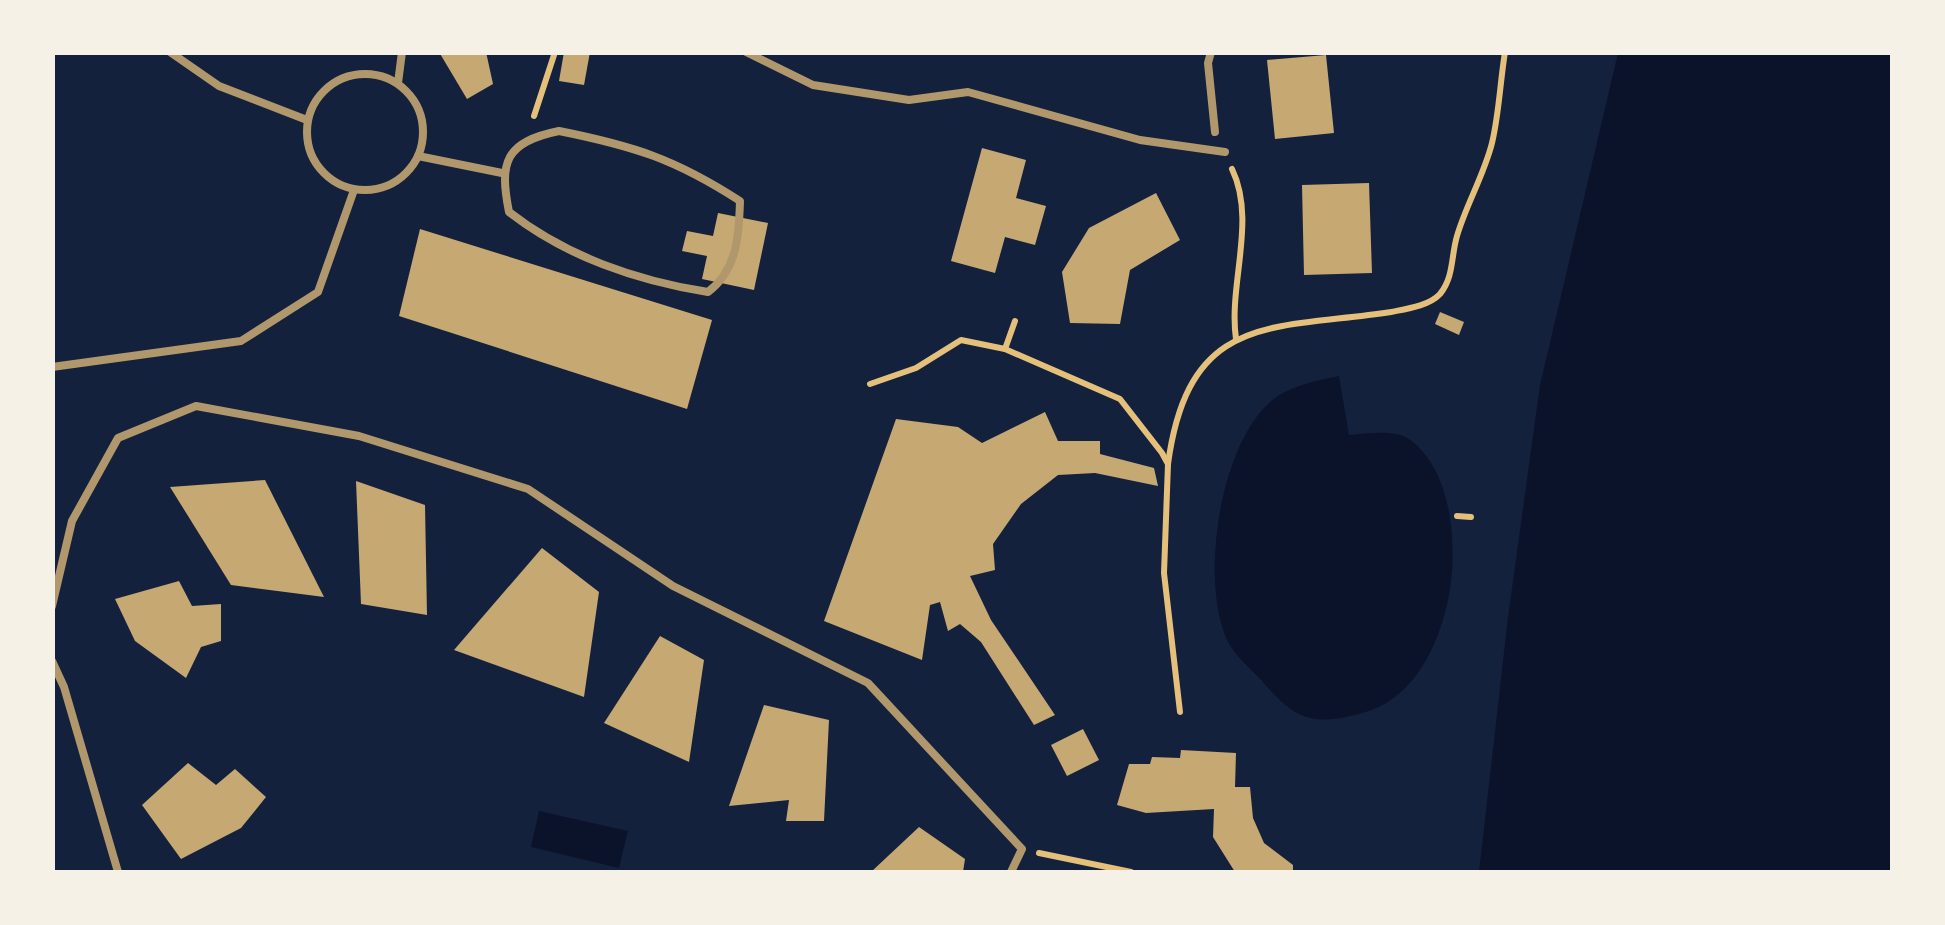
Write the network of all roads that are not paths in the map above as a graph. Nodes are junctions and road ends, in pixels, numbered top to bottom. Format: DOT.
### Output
graph roads {
  1 [pos="170,52"];
  2 [pos="402,52"];
  3 [pos="746,52"];
  4 [pos="1211,52"];
  5 [pos="398,83"];
  6 [pos="307,120"];
  7 [pos="1214,132"];
  8 [pos="1224,152"];
  9 [pos="418,156"];
  10 [pos="502,173"];
  11 [pos="354,190"];
  12 [pos="52,367"];
  13 [pos="52,606"];
  14 [pos="52,660"];
  15 [pos="118,872"];
  16 [pos="1011,872"];
  1 -- 6 [label="lane"];
  2 -- 5 [label="lane"];
  3 -- 8 [label="lane"];
  4 -- 7 [label="lane"];
  5 -- 6 [label="lane"];
  5 -- 9 [label="lane"];
  6 -- 11 [label="lane"];
  9 -- 10 [label="lane"];
  9 -- 11 [label="lane"];
  10 -- 10 [label="lane"];
  11 -- 12 [label="lane"];
  13 -- 16 [label="lane"];
  14 -- 15 [label="lane"];
}
